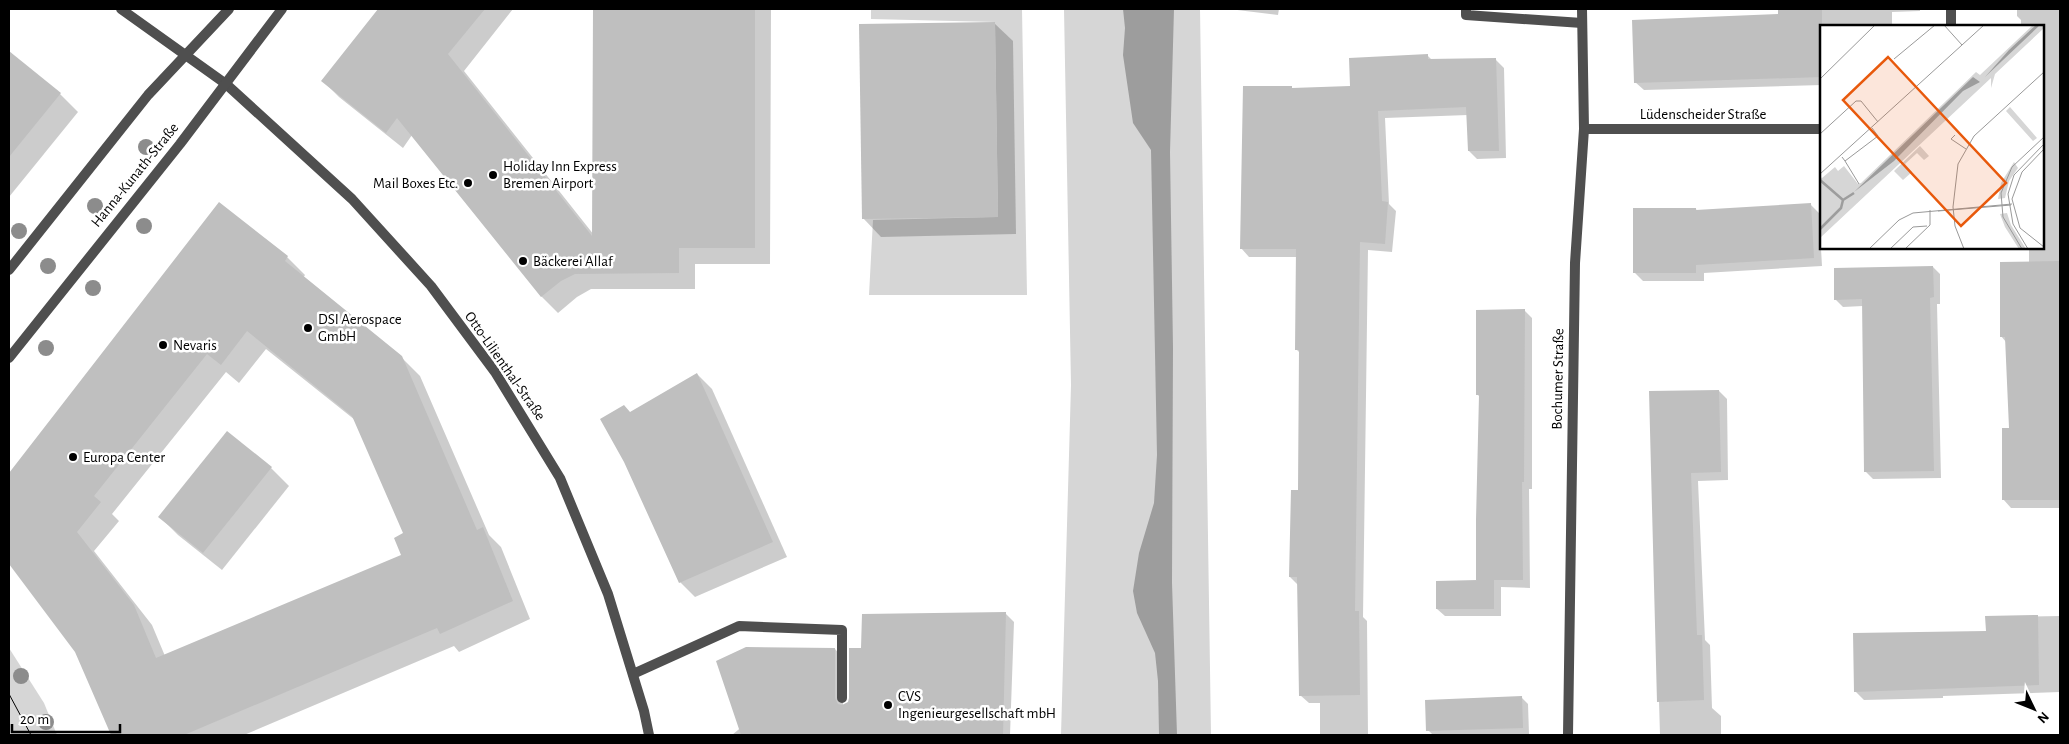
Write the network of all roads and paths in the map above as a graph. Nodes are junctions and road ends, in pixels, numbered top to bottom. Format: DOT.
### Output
graph roads {
  1 [pos="121,9"];
  2 [pos="229,9"];
  3 [pos="282,9"];
  4 [pos="1466,9"];
  5 [pos="1582,9"];
  6 [pos="1951,9"];
  7 [pos="1582,23"];
  8 [pos="1951,25"];
  9 [pos="186,54"];
  10 [pos="226,84"];
  11 [pos="1820,128"];
  12 [pos="1584,129"];
  13 [pos="9,270"];
  14 [pos="9,358"];
  15 [pos="633,674"];
  16 [pos="842,698"];
  17 [pos="649,735"];
  18 [pos="1568,735"];
  1 -- 9 [label="street, Otto-Lilienthal-Straße"];
  2 -- 9 [label="street"];
  3 -- 10 [label="street, Hanna-Kunath-Straße"];
  4 -- 7 [label="street"];
  5 -- 7 [label="street, Bochumer Straße"];
  6 -- 8 [label="street"];
  7 -- 12 [label="street, Bochumer Straße"];
  9 -- 10 [label="street, Otto-Lilienthal-Straße"];
  9 -- 13 [label="street"];
  10 -- 14 [label="street, Hanna-Kunath-Straße"];
  10 -- 15 [label="street, Otto-Lilienthal-Straße"];
  11 -- 12 [label="street, Lüdenscheider Straße"];
  12 -- 18 [label="street, Bochumer Straße"];
  15 -- 16 [label="street"];
  15 -- 17 [label="street, Otto-Lilienthal-Straße"];
}
